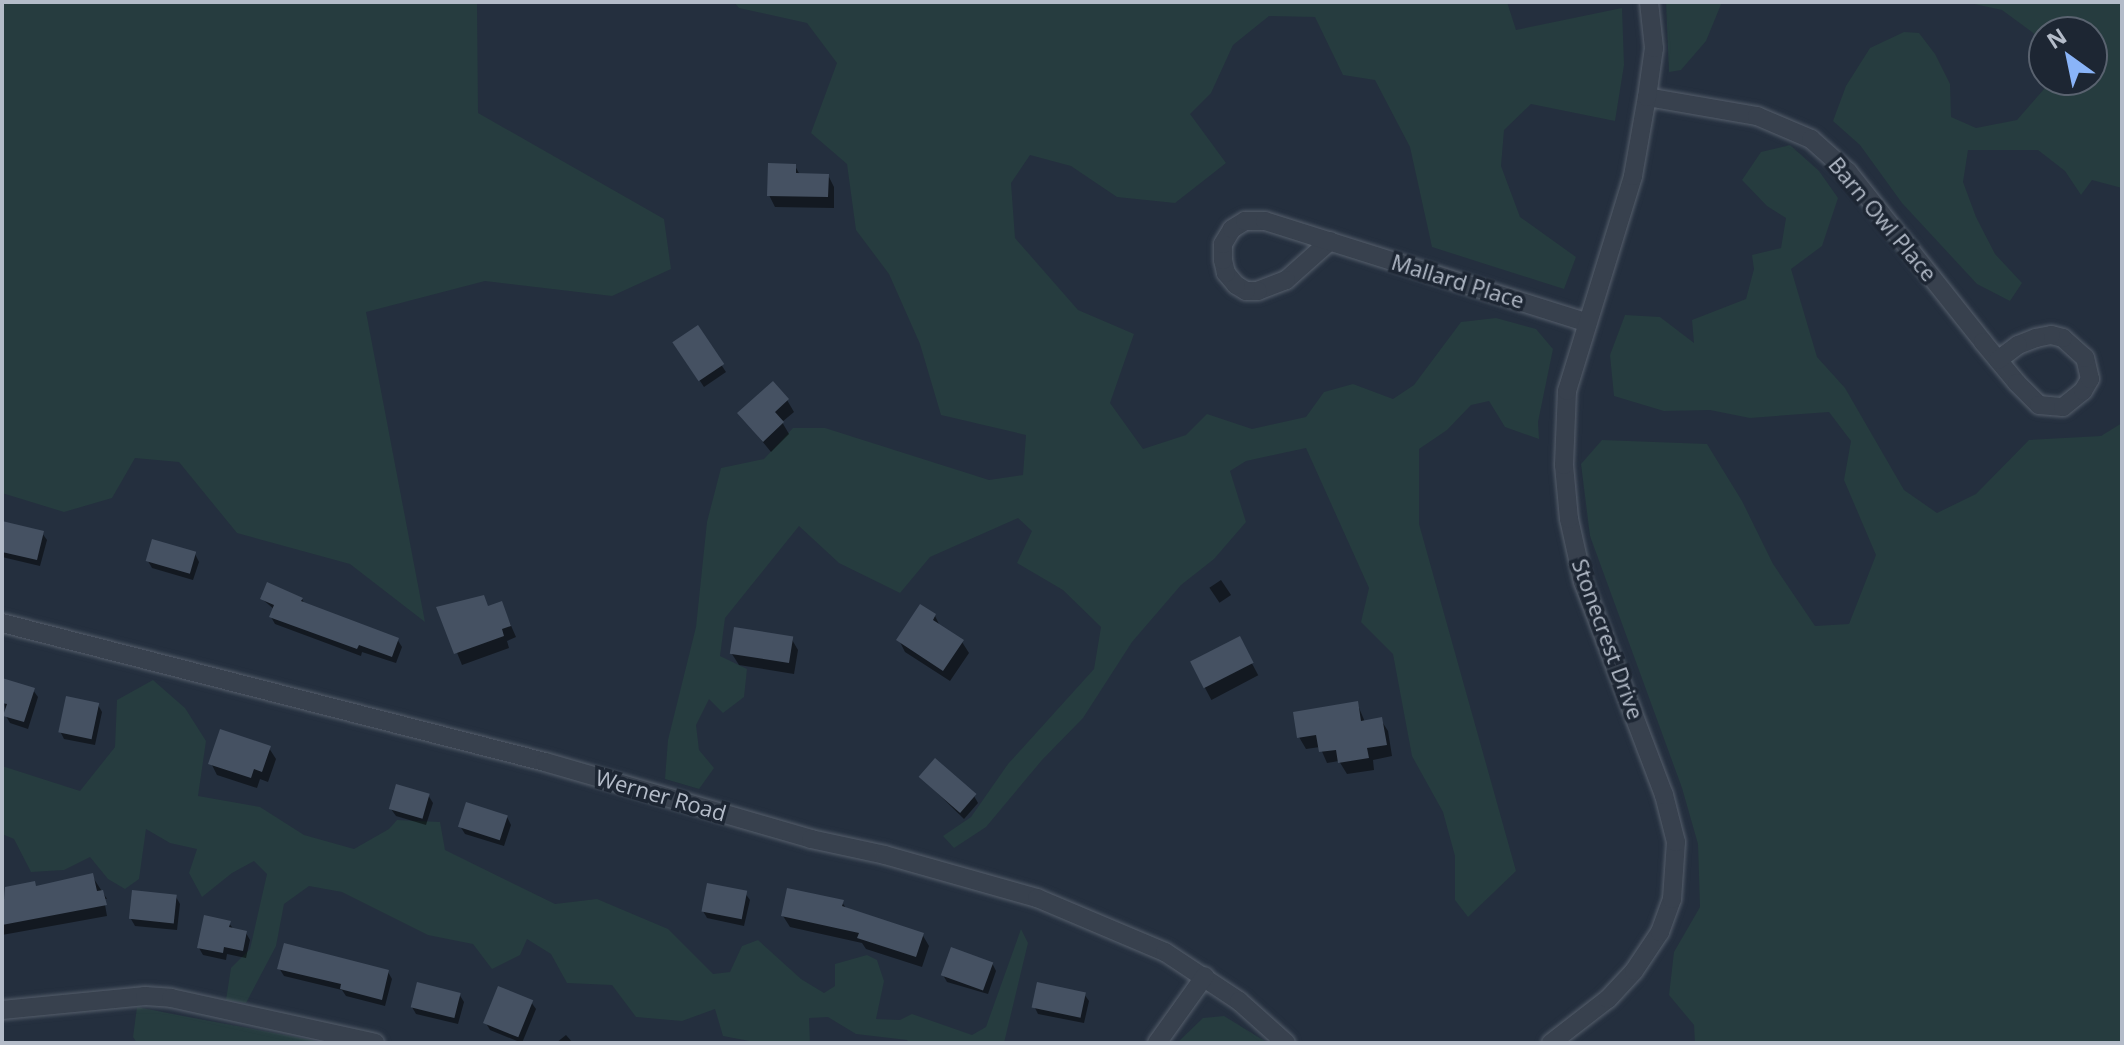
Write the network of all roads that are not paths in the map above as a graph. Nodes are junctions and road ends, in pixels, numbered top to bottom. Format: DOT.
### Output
graph roads {
  1 [pos="1649,2"];
  2 [pos="1647,97"];
  3 [pos="1330,241"];
  4 [pos="1586,322"];
  5 [pos="1998,360"];
  6 [pos="2,623"];
  7 [pos="1205,976"];
  8 [pos="2,1010"];
  9 [pos="375,1043"];
  10 [pos="1157,1043"];
  11 [pos="1286,1043"];
  12 [pos="1551,1043"];
  1 -- 2 [label="street, Stonecrest Drive"];
  2 -- 4 [label="street, Stonecrest Drive"];
  2 -- 5 [label="street, Barn Owl Place"];
  3 -- 3 [label="street, Mallard Place"];
  3 -- 4 [label="street, Mallard Place"];
  4 -- 12 [label="street, Stonecrest Drive"];
  5 -- 5 [label="street, Barn Owl Place"];
  6 -- 7 [label="street, Werner Road"];
  7 -- 10 [label="street"];
  7 -- 11 [label="street, Werner Road"];
  8 -- 9 [label="street"];
}
